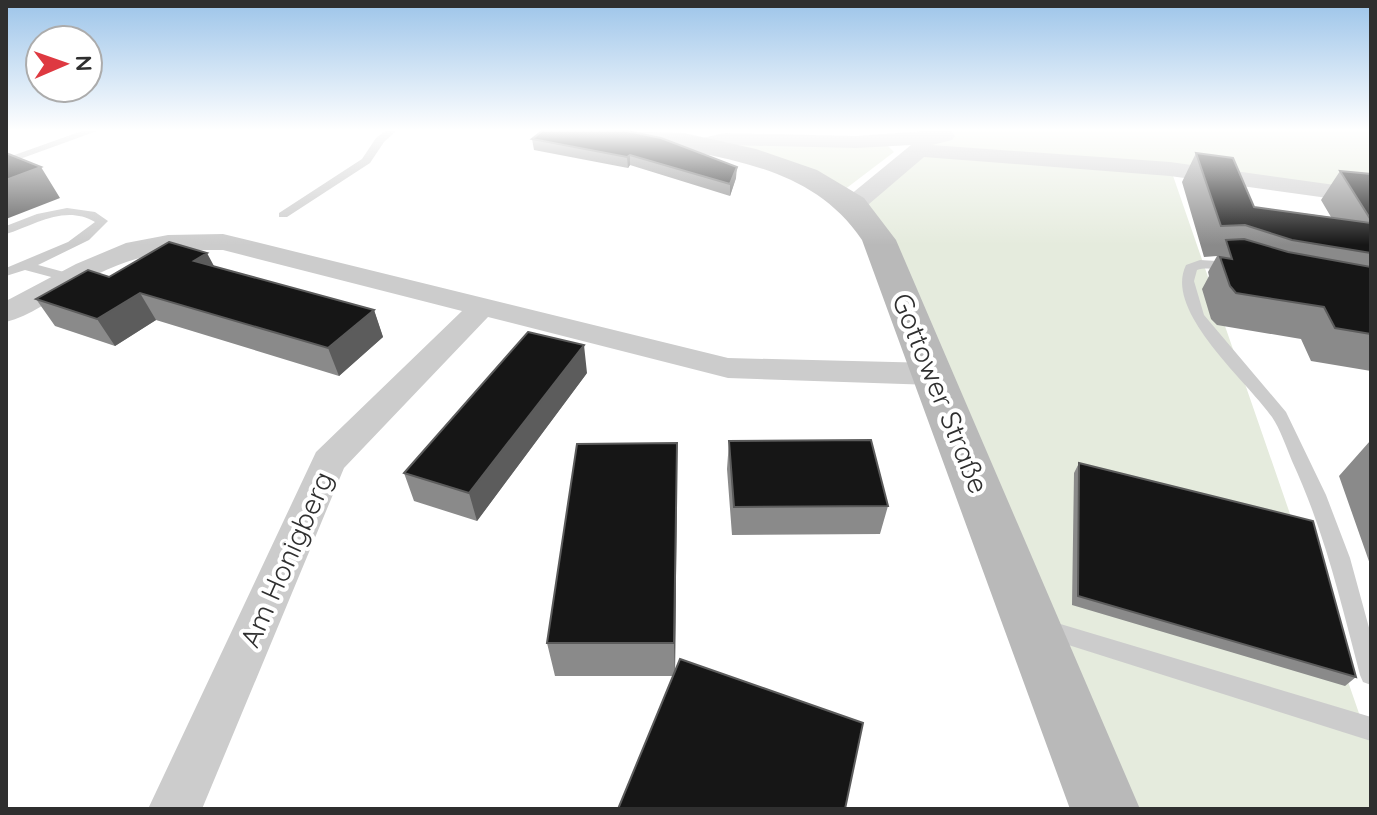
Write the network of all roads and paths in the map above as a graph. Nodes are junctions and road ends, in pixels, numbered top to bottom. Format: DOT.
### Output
graph roads {
  1 [pos="354,169"];
  2 [pos="785,169"];
  3 [pos="894,169"];
  4 [pos="1170,169"];
  5 [pos="1371,197"];
  6 [pos="853,205"];
  7 [pos="283,215"];
  8 [pos="6,230"];
  9 [pos="25,266"];
  10 [pos="1245,270"];
  11 [pos="6,272"];
  12 [pos="70,278"];
  13 [pos="480,309"];
  14 [pos="6,313"];
  15 [pos="933,374"];
  16 [pos="1034,625"];
  17 [pos="1371,675"];
  18 [pos="1371,729"];
  19 [pos="175,809"];
  20 [pos="1105,809"];
  1 -- 7 [label="lane"];
  2 -- 6 [label="street, Gottower Straße"];
  3 -- 6 [label="street"];
  4 -- 5 [label="street"];
  6 -- 15 [label="street, Gottower Straße"];
  8 -- 9 [label="lane"];
  9 -- 11 [label="lane"];
  9 -- 12 [label="lane"];
  10 -- 17 [label="lane"];
  12 -- 13 [label="street"];
  12 -- 14 [label="street"];
  13 -- 15 [label="street"];
  13 -- 19 [label="street, Am Honigberg"];
  15 -- 16 [label="street, Gottower Straße"];
  16 -- 18 [label="lane"];
  16 -- 20 [label="street, Gottower Straße"];
}
